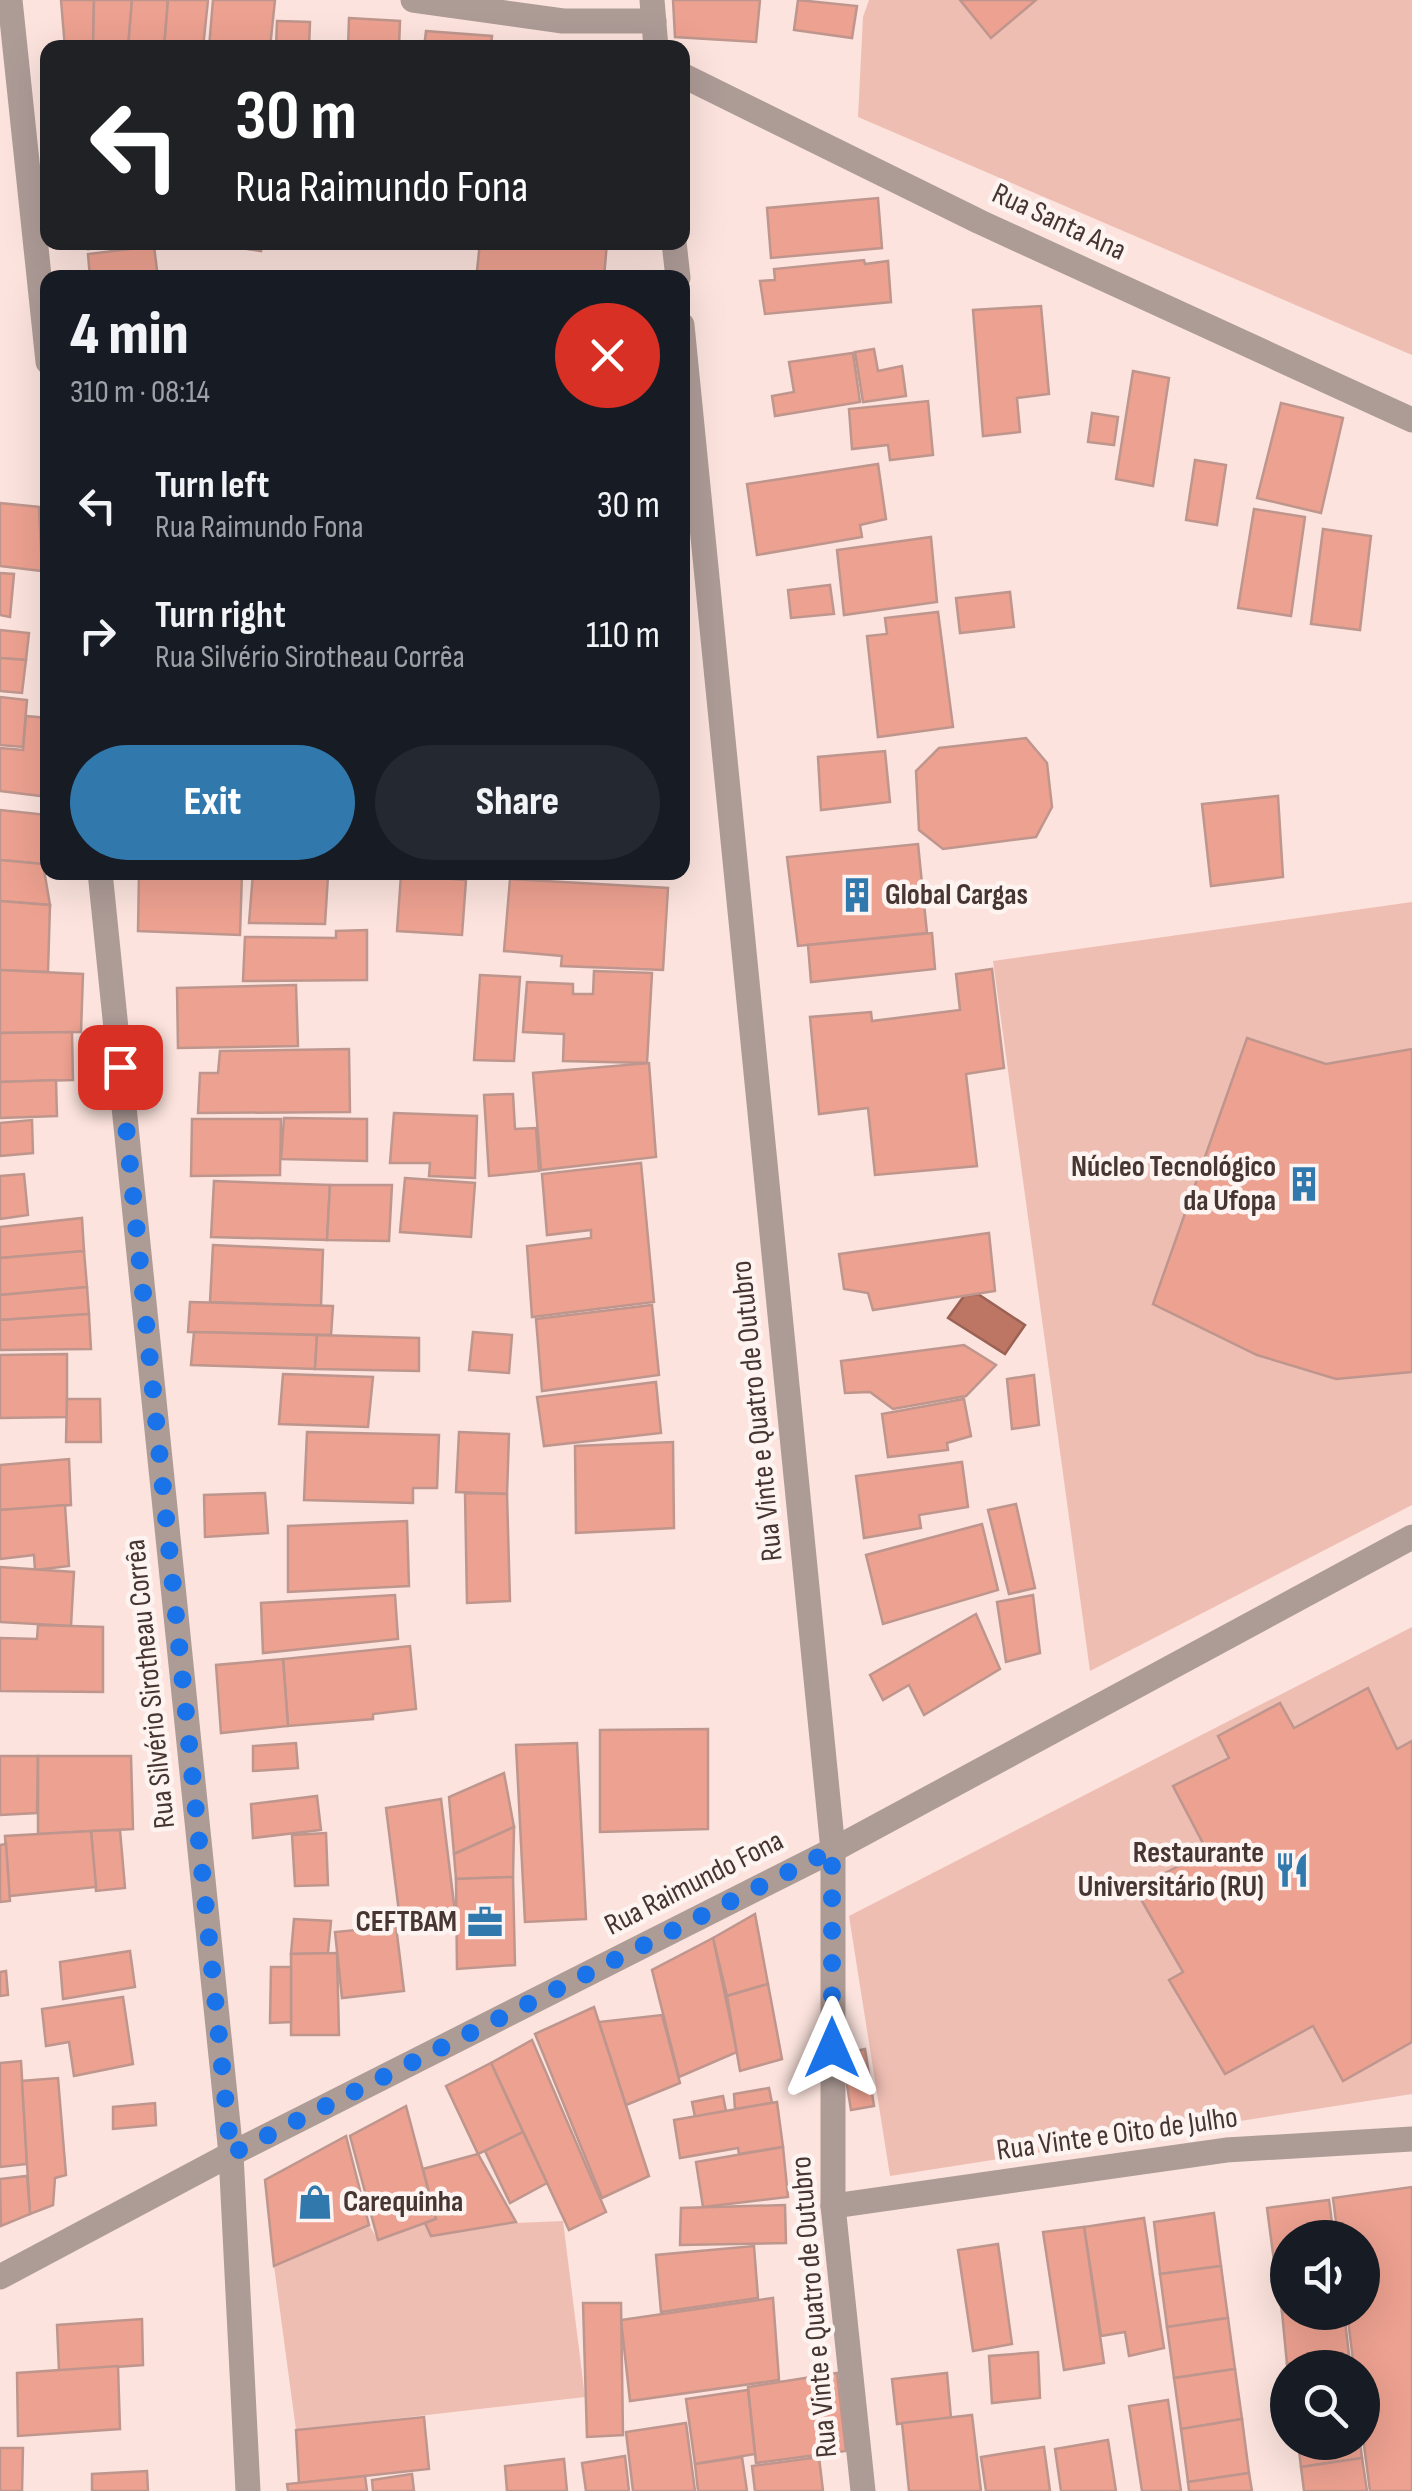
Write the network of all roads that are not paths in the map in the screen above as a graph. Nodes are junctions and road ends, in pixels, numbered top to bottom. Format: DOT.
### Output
graph roads {
  1 [pos="10,0"];
  2 [pos="413,0"];
  3 [pos="653,11"];
  4 [pos="655,40"];
  5 [pos="690,79"];
  6 [pos="40,286"];
  7 [pos="690,406"];
  8 [pos="1412,420"];
  9 [pos="101,880"];
  10 [pos="1412,1536"];
  11 [pos="832,1850"];
  12 [pos="1412,2139"];
  13 [pos="231,2154"];
  14 [pos="833,2206"];
  15 [pos="0,2277"];
  16 [pos="248,2491"];
  17 [pos="863,2491"];
  1 -- 6 [label="street"];
  2 -- 3 [label="street"];
  3 -- 4 [label="street"];
  5 -- 8 [label="street, Rua Santa Ana"];
  7 -- 11 [label="street, Rua Vinte e Quatro de Outubro"];
  9 -- 13 [label="street, Rua Silvério Sirotheau Corrêa"];
  10 -- 11 [label="street, Rua Raimundo Fona"];
  11 -- 13 [label="street, Rua Raimundo Fona"];
  11 -- 14 [label="street, Rua Vinte e Quatro de Outubro"];
  12 -- 14 [label="street, Rua Vinte e Oito de Julho"];
  13 -- 15 [label="street, Rua Raimundo Fona"];
  13 -- 16 [label="street, Rua Silvério Sirotheau Corrêa"];
  14 -- 17 [label="street, Rua Vinte e Quatro de Outubro"];
}
